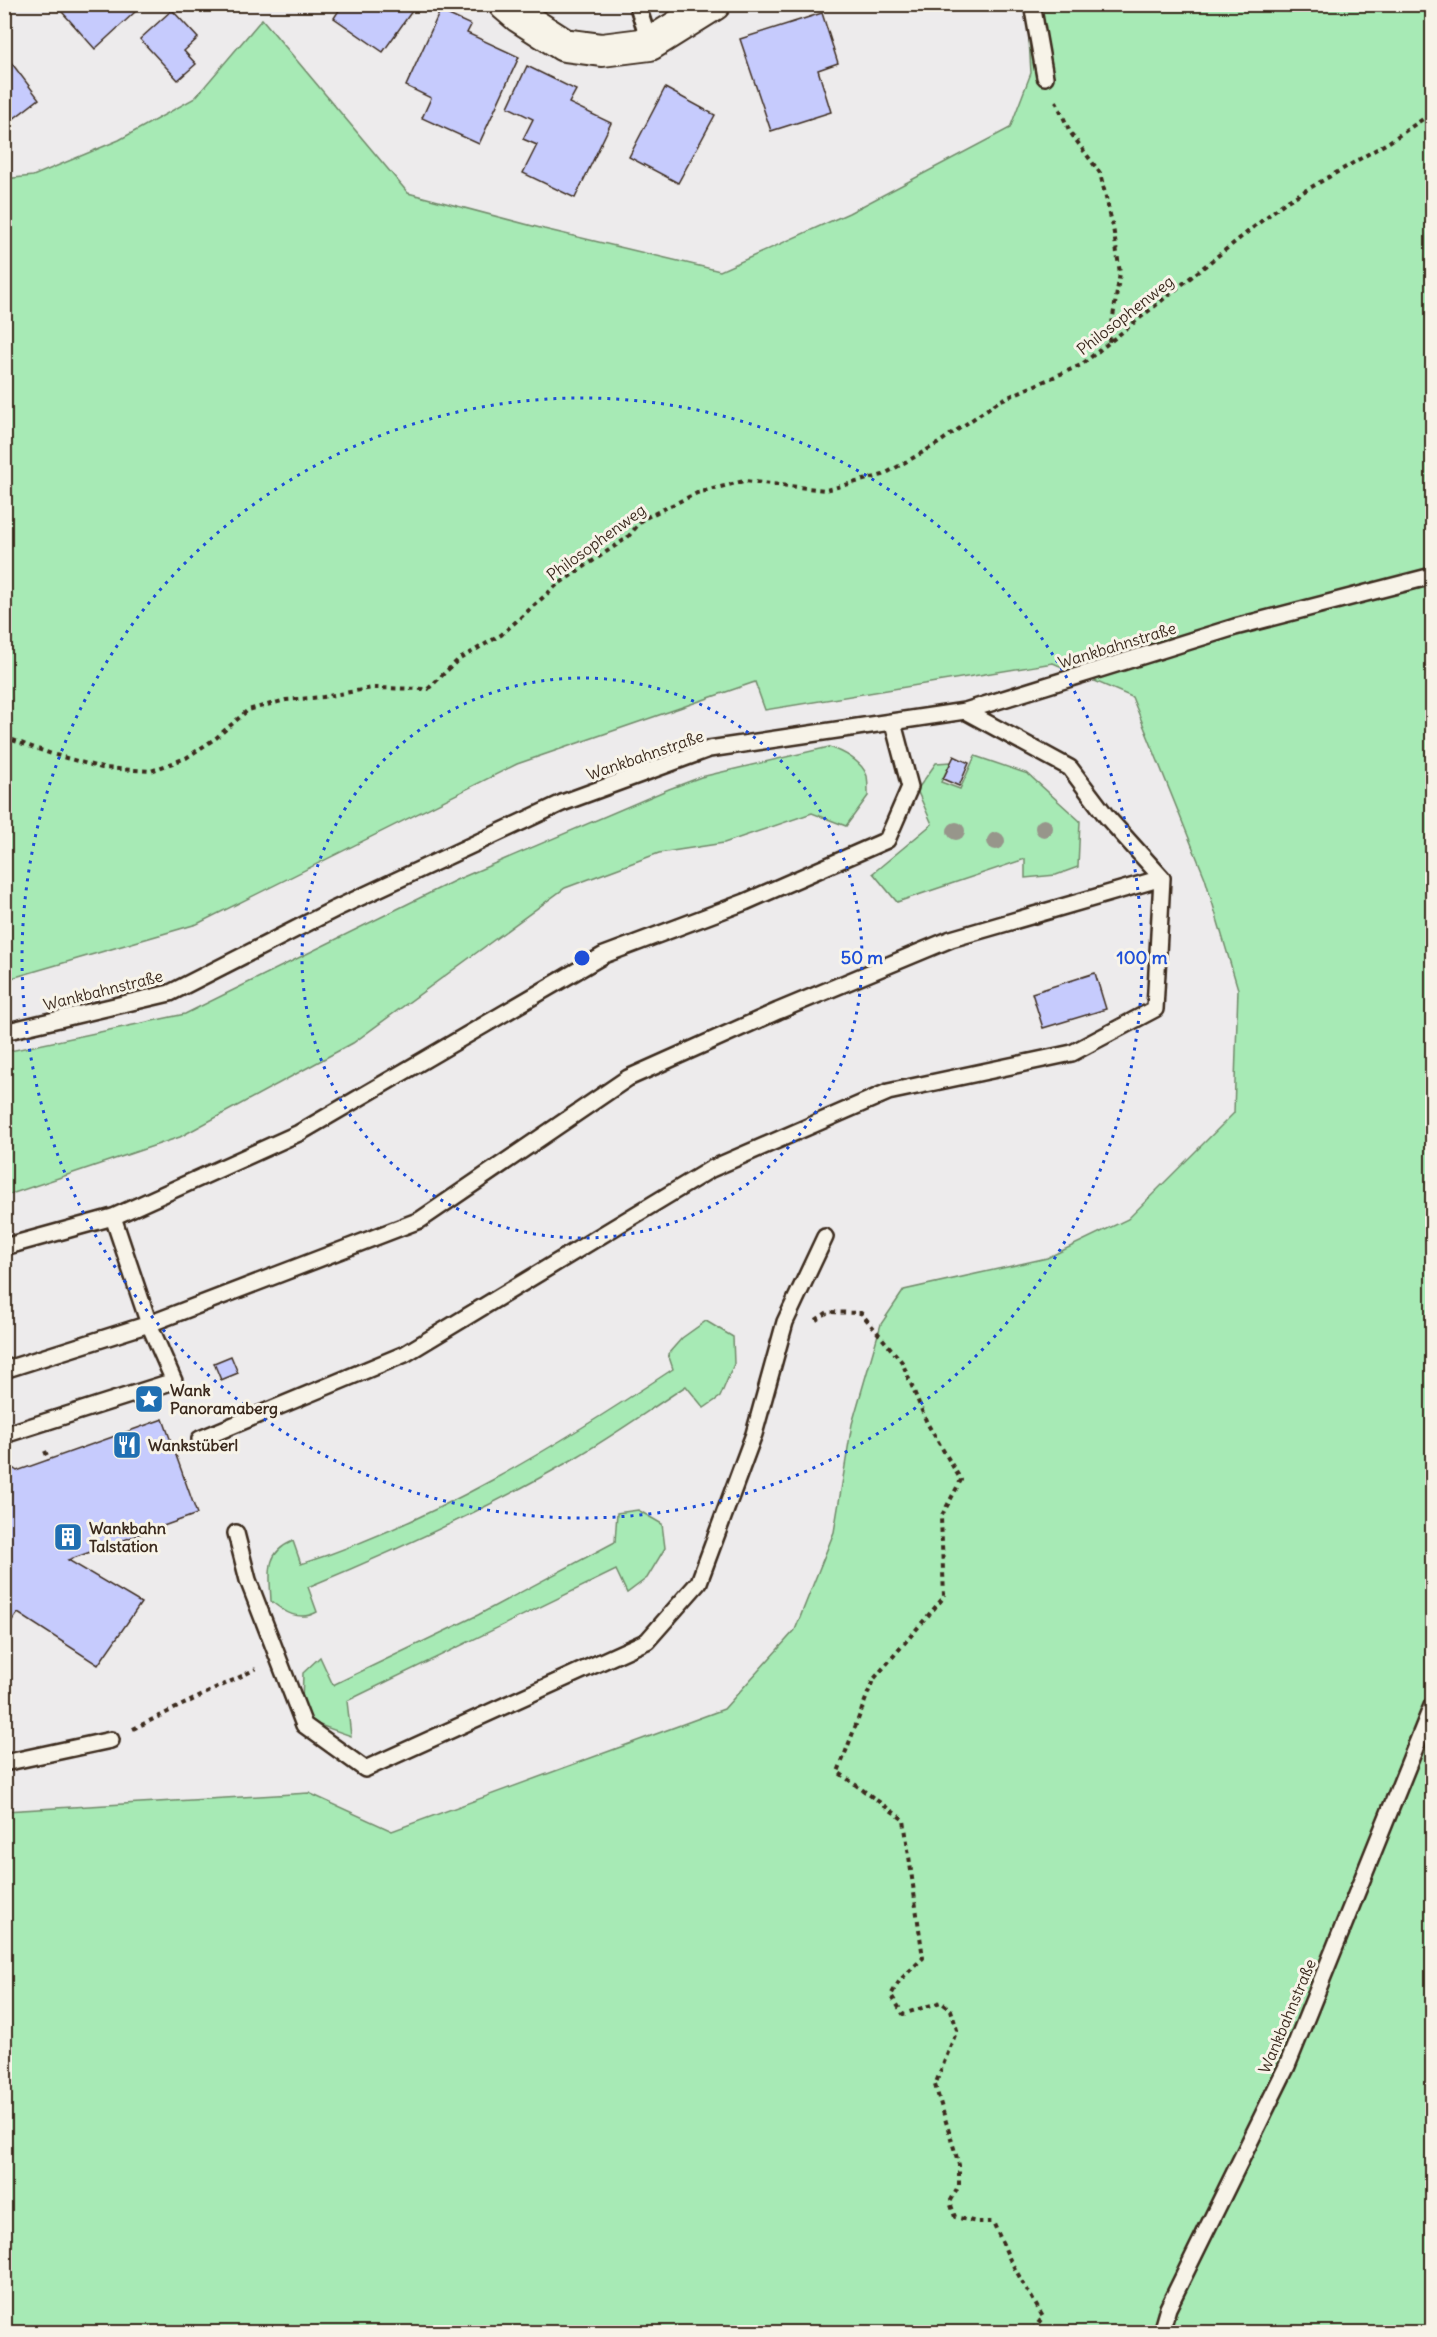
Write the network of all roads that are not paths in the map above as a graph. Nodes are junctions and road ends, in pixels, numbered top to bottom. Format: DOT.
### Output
graph roads {
  1 [pos="505,4"];
  2 [pos="637,4"];
  3 [pos="714,4"];
  4 [pos="1032,4"];
  5 [pos="650,44"];
  6 [pos="1045,77"];
  7 [pos="1432,576"];
  8 [pos="965,711"];
  9 [pos="893,723"];
  10 [pos="1162,878"];
  11 [pos="4,1032"];
  12 [pos="113,1217"];
  13 [pos="825,1237"];
  14 [pos="4,1246"];
  15 [pos="149,1324"];
  16 [pos="4,1370"];
  17 [pos="4,1435"];
  18 [pos="200,1439"];
  19 [pos="237,1533"];
  20 [pos="1432,1706"];
  21 [pos="111,1740"];
  22 [pos="4,1763"];
  23 [pos="1161,2332"];
  1 -- 5 [label="street"];
  2 -- 5 [label="lane"];
  3 -- 5 [label="street"];
  4 -- 6 [label="lane"];
  7 -- 8 [label="lane, Wankbahnstraße"];
  8 -- 9 [label="lane, Wankbahnstraße"];
  8 -- 10 [label="lane"];
  9 -- 11 [label="lane, Wankbahnstraße"];
  9 -- 12 [label="lane"];
  10 -- 15 [label="lane"];
  10 -- 18 [label="lane"];
  12 -- 14 [label="lane"];
  12 -- 15 [label="lane"];
  13 -- 19 [label="lane"];
  15 -- 16 [label="lane"];
  15 -- 17 [label="lane"];
  20 -- 23 [label="lane, Wankbahnstraße"];
  21 -- 22 [label="lane"];
}
